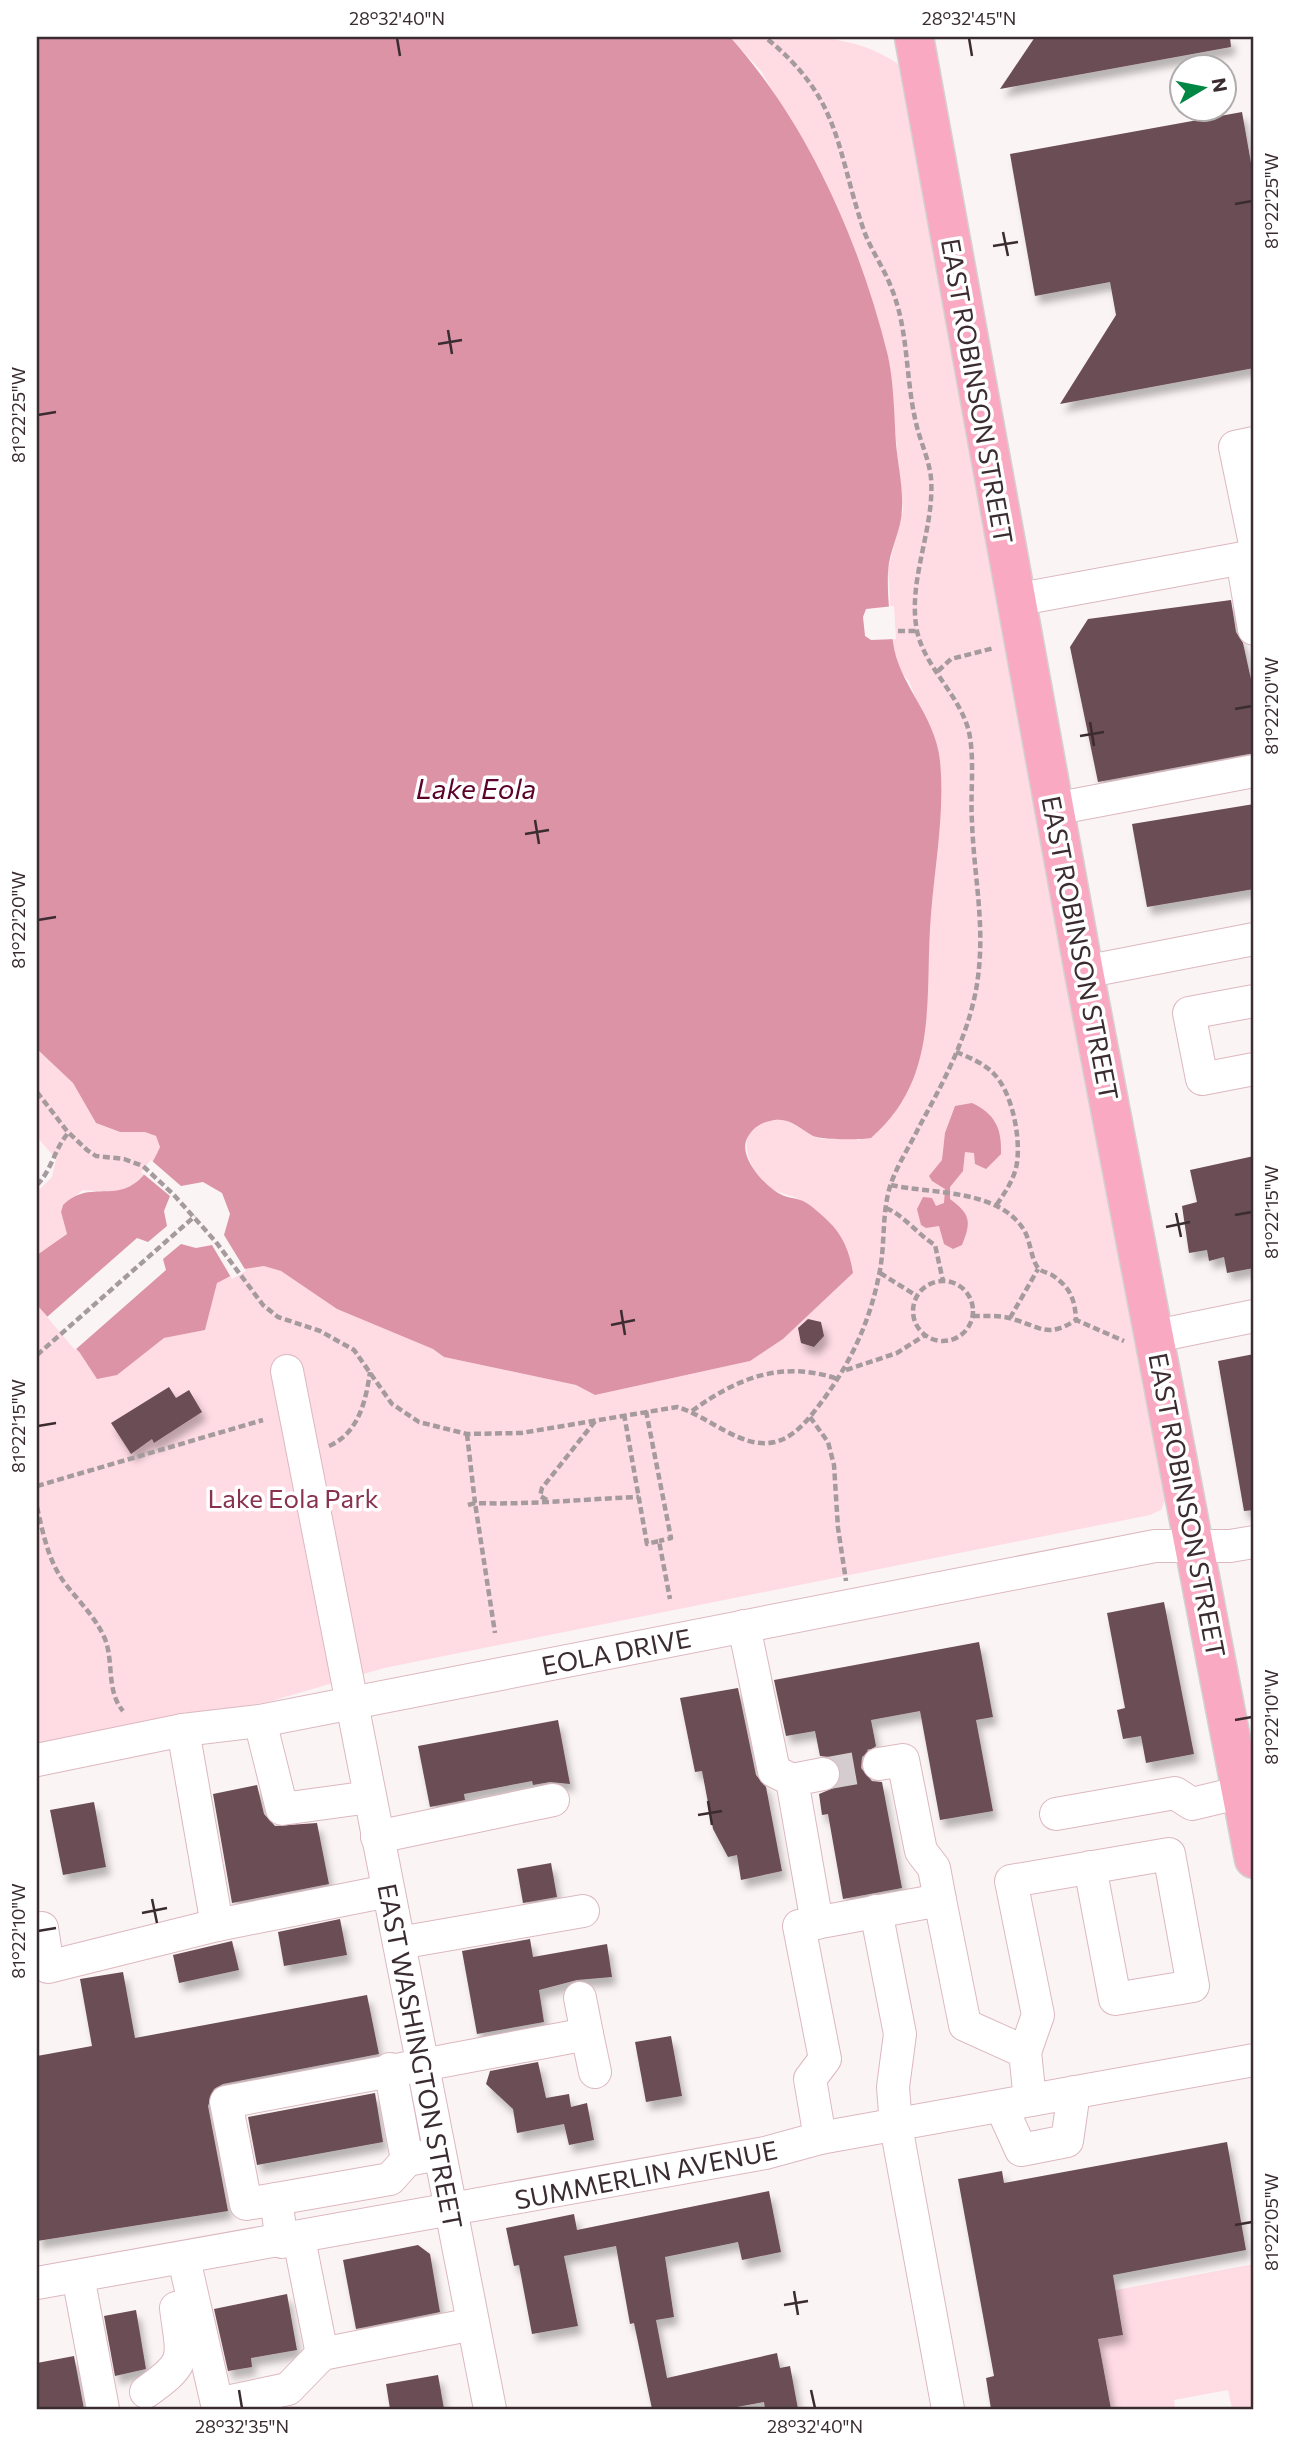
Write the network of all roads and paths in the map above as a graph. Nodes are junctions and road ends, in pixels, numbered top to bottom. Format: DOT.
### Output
graph roads {
  1 [pos="765,37"];
  2 [pos="914,37"];
  3 [pos="1254,443"];
  4 [pos="1250,551"];
  5 [pos="1015,600"];
  6 [pos="1254,629"];
  7 [pos="898,631"];
  8 [pos="917,631"];
  9 [pos="998,647"];
  10 [pos="938,671"];
  11 [pos="1254,771"];
  12 [pos="1054,809"];
  13 [pos="1254,939"];
  14 [pos="1084,972"];
  15 [pos="1254,1001"];
  16 [pos="956,1052"];
  17 [pos="1254,1069"];
  18 [pos="37,1092"];
  19 [pos="69,1132"];
  20 [pos="37,1185"];
  21 [pos="891,1185"];
  22 [pos="995,1207"];
  23 [pos="886,1208"];
  24 [pos="195,1216"];
  25 [pos="1038,1269"];
  26 [pos="880,1273"];
  27 [pos="943,1281"];
  28 [pos="917,1296"];
  29 [pos="973,1315"];
  30 [pos="1254,1316"];
  31 [pos="1010,1318"];
  32 [pos="1076,1320"];
  33 [pos="1156,1332"];
  34 [pos="925,1335"];
  35 [pos="37,1355"];
  36 [pos="370,1370"];
  37 [pos="845,1370"];
  38 [pos="287,1371"];
  39 [pos="838,1379"];
  40 [pos="646,1410"];
  41 [pos="692,1411"];
  42 [pos="624,1415"];
  43 [pos="810,1417"];
  44 [pos="263,1420"];
  45 [pos="596,1420"];
  46 [pos="467,1434"];
  47 [pos="328,1446"];
  48 [pos="37,1486"];
  49 [pos="639,1497"];
  50 [pos="547,1501"];
  51 [pos="475,1503"];
  52 [pos="468,1505"];
  53 [pos="37,1507"];
  54 [pos="659,1541"];
  55 [pos="1254,1542"];
  56 [pos="1196,1545"];
  57 [pos="670,1599"];
  58 [pos="850,1605"];
  59 [pos="744,1626"];
  60 [pos="495,1633"];
  61 [pos="351,1702"];
  62 [pos="123,1711"];
  63 [pos="260,1721"];
  64 [pos="183,1730"];
  65 [pos="37,1760"];
  66 [pos="879,1764"];
  67 [pos="823,1774"];
  68 [pos="792,1780"];
  69 [pos="1242,1793"];
  70 [pos="370,1797"];
  71 [pos="553,1800"];
  72 [pos="1056,1814"];
  73 [pos="377,1836"];
  74 [pos="1254,1858"];
  75 [pos="1090,1867"];
  76 [pos="388,1891"];
  77 [pos="940,1900"];
  78 [pos="583,1910"];
  79 [pos="876,1911"];
  80 [pos="38,1921"];
  81 [pos="817,1923"];
  82 [pos="217,1925"];
  83 [pos="399,1943"];
  84 [pos="580,1998"];
  85 [pos="587,2034"];
  86 [pos="1024,2052"];
  87 [pos="1254,2060"];
  88 [pos="422,2062"];
  89 [pos="390,2069"];
  90 [pos="595,2072"];
  91 [pos="1074,2092"];
  92 [pos="1016,2103"];
  93 [pos="896,2126"];
  94 [pos="820,2138"];
  95 [pos="440,2154"];
  96 [pos="407,2160"];
  97 [pos="362,2183"];
  98 [pos="276,2199"];
  99 [pos="451,2211"];
  100 [pos="370,2226"];
  101 [pos="291,2240"];
  102 [pos="177,2260"];
  103 [pos="78,2276"];
  104 [pos="37,2283"];
  105 [pos="473,2324"];
  106 [pos="322,2354"];
  107 [pos="146,2392"];
  108 [pos="103,2409"];
  109 [pos="490,2409"];
  110 [pos="948,2409"];
  1 -- 8 [label="path"];
  2 -- 5 [label="main road, EAST ROBINSON STREET"];
  3 -- 4 [label="street"];
  4 -- 5 [label="street"];
  4 -- 6 [label="street"];
  5 -- 12 [label="main road, EAST ROBINSON STREET"];
  7 -- 8 [label="path"];
  8 -- 10 [label="path"];
  9 -- 10 [label="path"];
  10 -- 16 [label="path"];
  11 -- 12 [label="street"];
  12 -- 14 [label="main road, EAST ROBINSON STREET"];
  13 -- 14 [label="street"];
  14 -- 33 [label="main road, EAST ROBINSON STREET"];
  15 -- 17 [label="street"];
  16 -- 21 [label="path"];
  16 -- 22 [label="path"];
  18 -- 19 [label="path"];
  19 -- 20 [label="path"];
  19 -- 24 [label="path"];
  21 -- 22 [label="path"];
  21 -- 23 [label="path"];
  22 -- 25 [label="path"];
  23 -- 26 [label="path"];
  23 -- 27 [label="path"];
  24 -- 35 [label="path"];
  24 -- 36 [label="path"];
  25 -- 31 [label="path"];
  25 -- 32 [label="path"];
  26 -- 28 [label="path"];
  26 -- 37 [label="path"];
  27 -- 28 [label="path"];
  27 -- 29 [label="path"];
  28 -- 34 [label="path"];
  29 -- 31 [label="path"];
  29 -- 34 [label="path"];
  30 -- 33 [label="street"];
  31 -- 32 [label="path"];
  32 -- 33 [label="path"];
  33 -- 56 [label="main road, EAST ROBINSON STREET"];
  34 -- 37 [label="path"];
  36 -- 46 [label="path"];
  36 -- 47 [label="path"];
  37 -- 39 [label="path"];
  38 -- 61 [label="street, EAST WASHINGTON STREET"];
  39 -- 41 [label="path"];
  39 -- 43 [label="path"];
  40 -- 41 [label="path"];
  40 -- 42 [label="path"];
  40 -- 54 [label="path"];
  41 -- 43 [label="path"];
  42 -- 45 [label="path"];
  42 -- 49 [label="path"];
  43 -- 58 [label="path"];
  44 -- 48 [label="path"];
  45 -- 46 [label="path"];
  45 -- 50 [label="path"];
  46 -- 51 [label="path"];
  49 -- 50 [label="path"];
  49 -- 54 [label="path"];
  50 -- 51 [label="path"];
  51 -- 52 [label="path"];
  51 -- 60 [label="path"];
  53 -- 62 [label="path"];
  54 -- 57 [label="path"];
  55 -- 56 [label="street, EOLA DRIVE"];
  56 -- 58 [label="street, EOLA DRIVE"];
  56 -- 69 [label="main road, EAST ROBINSON STREET"];
  58 -- 59 [label="street, EOLA DRIVE"];
  59 -- 61 [label="street, EOLA DRIVE"];
  59 -- 68 [label="street"];
  61 -- 63 [label="street, EOLA DRIVE"];
  61 -- 70 [label="street, EAST WASHINGTON STREET"];
  63 -- 64 [label="street, EOLA DRIVE"];
  63 -- 70 [label="street"];
  64 -- 65 [label="street, EOLA DRIVE"];
  64 -- 82 [label="street"];
  66 -- 77 [label="street"];
  67 -- 68 [label="street"];
  68 -- 81 [label="street"];
  69 -- 72 [label="street"];
  69 -- 74 [label="main road, EAST ROBINSON STREET"];
  70 -- 73 [label="street, EAST WASHINGTON STREET"];
  71 -- 73 [label="street"];
  73 -- 76 [label="street, EAST WASHINGTON STREET"];
  75 -- 75 [label="street"];
  75 -- 86 [label="street"];
  76 -- 82 [label="street"];
  76 -- 83 [label="street, EAST WASHINGTON STREET"];
  77 -- 79 [label="street"];
  77 -- 86 [label="street"];
  78 -- 83 [label="street"];
  79 -- 81 [label="street"];
  79 -- 93 [label="street"];
  80 -- 82 [label="street"];
  81 -- 94 [label="street"];
  83 -- 88 [label="street, EAST WASHINGTON STREET"];
  84 -- 85 [label="street"];
  85 -- 88 [label="street"];
  85 -- 90 [label="street"];
  86 -- 92 [label="street"];
  87 -- 91 [label="street, SUMMERLIN AVENUE"];
  88 -- 89 [label="street"];
  88 -- 95 [label="street, EAST WASHINGTON STREET"];
  89 -- 96 [label="street"];
  89 -- 98 [label="street"];
  91 -- 92 [label="street, SUMMERLIN AVENUE"];
  91 -- 92 [label="street"];
  92 -- 93 [label="street, SUMMERLIN AVENUE"];
  93 -- 94 [label="street, SUMMERLIN AVENUE"];
  93 -- 110 [label="street"];
  94 -- 99 [label="street, SUMMERLIN AVENUE"];
  95 -- 96 [label="street"];
  95 -- 99 [label="street, EAST WASHINGTON STREET"];
  96 -- 97 [label="street"];
  97 -- 98 [label="street"];
  97 -- 100 [label="street"];
  98 -- 101 [label="street"];
  99 -- 100 [label="street, SUMMERLIN AVENUE"];
  99 -- 105 [label="street, EAST WASHINGTON STREET"];
  100 -- 101 [label="street, SUMMERLIN AVENUE"];
  101 -- 102 [label="street, SUMMERLIN AVENUE"];
  101 -- 106 [label="street"];
  102 -- 103 [label="street, SUMMERLIN AVENUE"];
  102 -- 106 [label="street"];
  102 -- 107 [label="street"];
  103 -- 104 [label="street, SUMMERLIN AVENUE"];
  103 -- 108 [label="street"];
  105 -- 106 [label="street"];
  105 -- 109 [label="street, EAST WASHINGTON STREET"];
}
